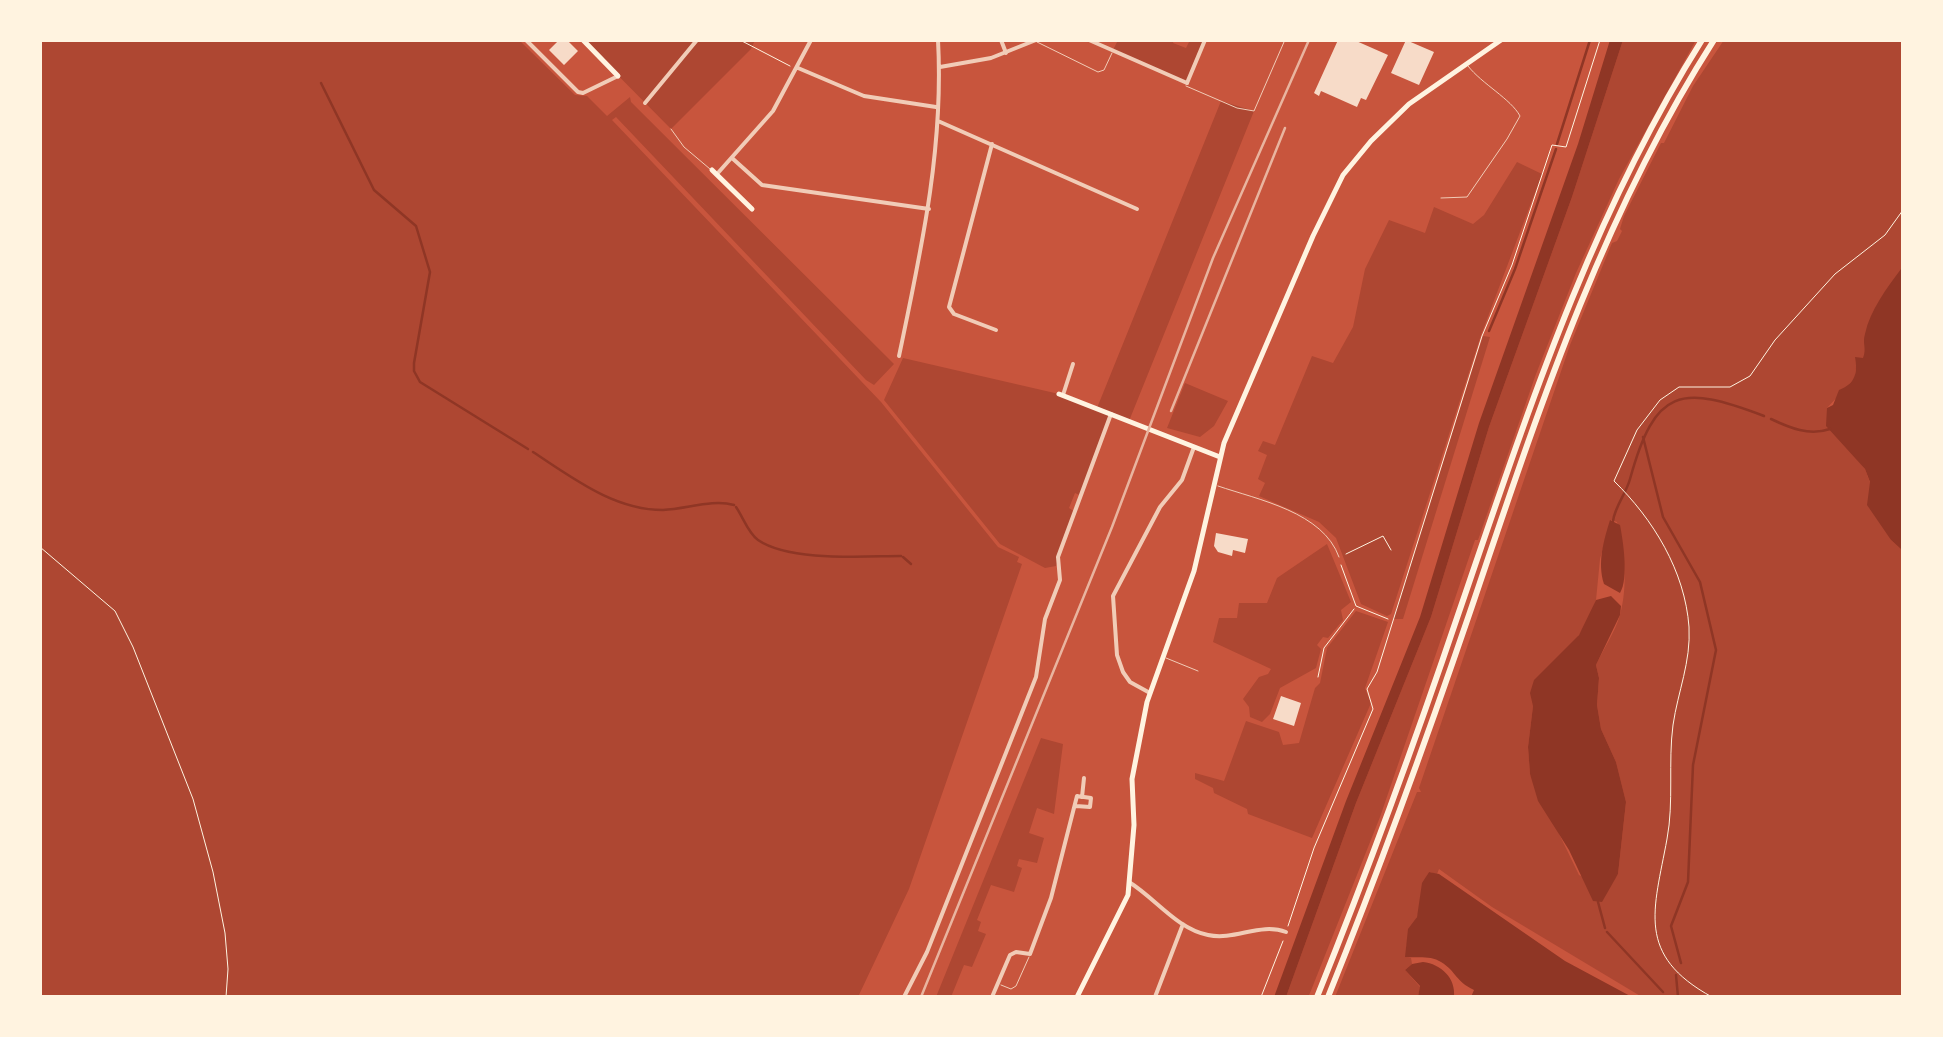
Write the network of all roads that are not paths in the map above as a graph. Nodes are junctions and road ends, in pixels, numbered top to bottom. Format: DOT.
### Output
graph roads {
  1 [pos="526,40"];
  2 [pos="582,40"];
  3 [pos="698,40"];
  4 [pos="811,40"];
  5 [pos="938,40"];
  6 [pos="1001,40"];
  7 [pos="1036,40"];
  8 [pos="1089,40"];
  9 [pos="1205,40"];
  10 [pos="1280,40"];
  11 [pos="1501,40"];
  12 [pos="1702,40"];
  13 [pos="1714,40"];
  14 [pos="1113,50"];
  15 [pos="1006,53"];
  16 [pos="1466,65"];
  17 [pos="940,67"];
  18 [pos="798,68"];
  19 [pos="618,76"];
  20 [pos="1187,85"];
  21 [pos="645,103"];
  22 [pos="938,107"];
  23 [pos="938,120"];
  24 [pos="671,128"];
  25 [pos="992,144"];
  26 [pos="732,158"];
  27 [pos="714,172"];
  28 [pos="1441,198"];
  29 [pos="752,209"];
  30 [pos="929,209"];
  31 [pos="1137,209"];
  32 [pos="996,330"];
  33 [pos="900,356"];
  34 [pos="1073,364"];
  35 [pos="1061,395"];
  36 [pos="1111,414"];
  37 [pos="1194,447"];
  38 [pos="1220,457"];
  39 [pos="1213,484"];
  40 [pos="1339,557"];
  41 [pos="1163,656"];
  42 [pos="1198,671"];
  43 [pos="1150,693"];
  44 [pos="1084,778"];
  45 [pos="1082,797"];
  46 [pos="1076,806"];
  47 [pos="1129,884"];
  48 [pos="1183,924"];
  49 [pos="1286,932"];
  50 [pos="1030,954"];
  51 [pos="998,984"];
  52 [pos="904,997"];
  53 [pos="992,997"];
  54 [pos="1077,997"];
  55 [pos="1155,997"];
  56 [pos="1317,997"];
  57 [pos="1328,997"];
  1 -- 19 [label="street"];
  2 -- 19 [label="main road"];
  3 -- 21 [label="street"];
  4 -- 18 [label="street"];
  5 -- 17 [label="street"];
  6 -- 15 [label="street"];
  7 -- 14 [label="lane"];
  7 -- 15 [label="street"];
  8 -- 14 [label="street"];
  9 -- 20 [label="street"];
  10 -- 20 [label="lane"];
  11 -- 16 [label="main road"];
  12 -- 56 [label="highway"];
  13 -- 57 [label="highway"];
  14 -- 20 [label="street"];
  15 -- 17 [label="street"];
  16 -- 28 [label="lane"];
  16 -- 38 [label="main road"];
  17 -- 22 [label="street"];
  18 -- 22 [label="street"];
  18 -- 26 [label="street"];
  22 -- 23 [label="street"];
  23 -- 25 [label="street"];
  23 -- 30 [label="street"];
  24 -- 27 [label="lane"];
  25 -- 31 [label="street"];
  25 -- 32 [label="street"];
  26 -- 27 [label="street"];
  26 -- 30 [label="street"];
  27 -- 29 [label="main road"];
  30 -- 33 [label="street"];
  34 -- 35 [label="street"];
  35 -- 36 [label="main road"];
  36 -- 37 [label="main road"];
  36 -- 52 [label="street"];
  37 -- 38 [label="main road"];
  37 -- 43 [label="street"];
  38 -- 39 [label="main road"];
  39 -- 40 [label="lane"];
  39 -- 41 [label="main road"];
  41 -- 42 [label="lane"];
  41 -- 43 [label="main road"];
  43 -- 47 [label="main road"];
  44 -- 45 [label="street"];
  45 -- 46 [label="street"];
  45 -- 46 [label="street"];
  46 -- 50 [label="street"];
  47 -- 48 [label="street"];
  47 -- 54 [label="main road"];
  48 -- 49 [label="street"];
  48 -- 55 [label="street"];
  50 -- 51 [label="street"];
  50 -- 51 [label="lane"];
  51 -- 53 [label="street"];
}
